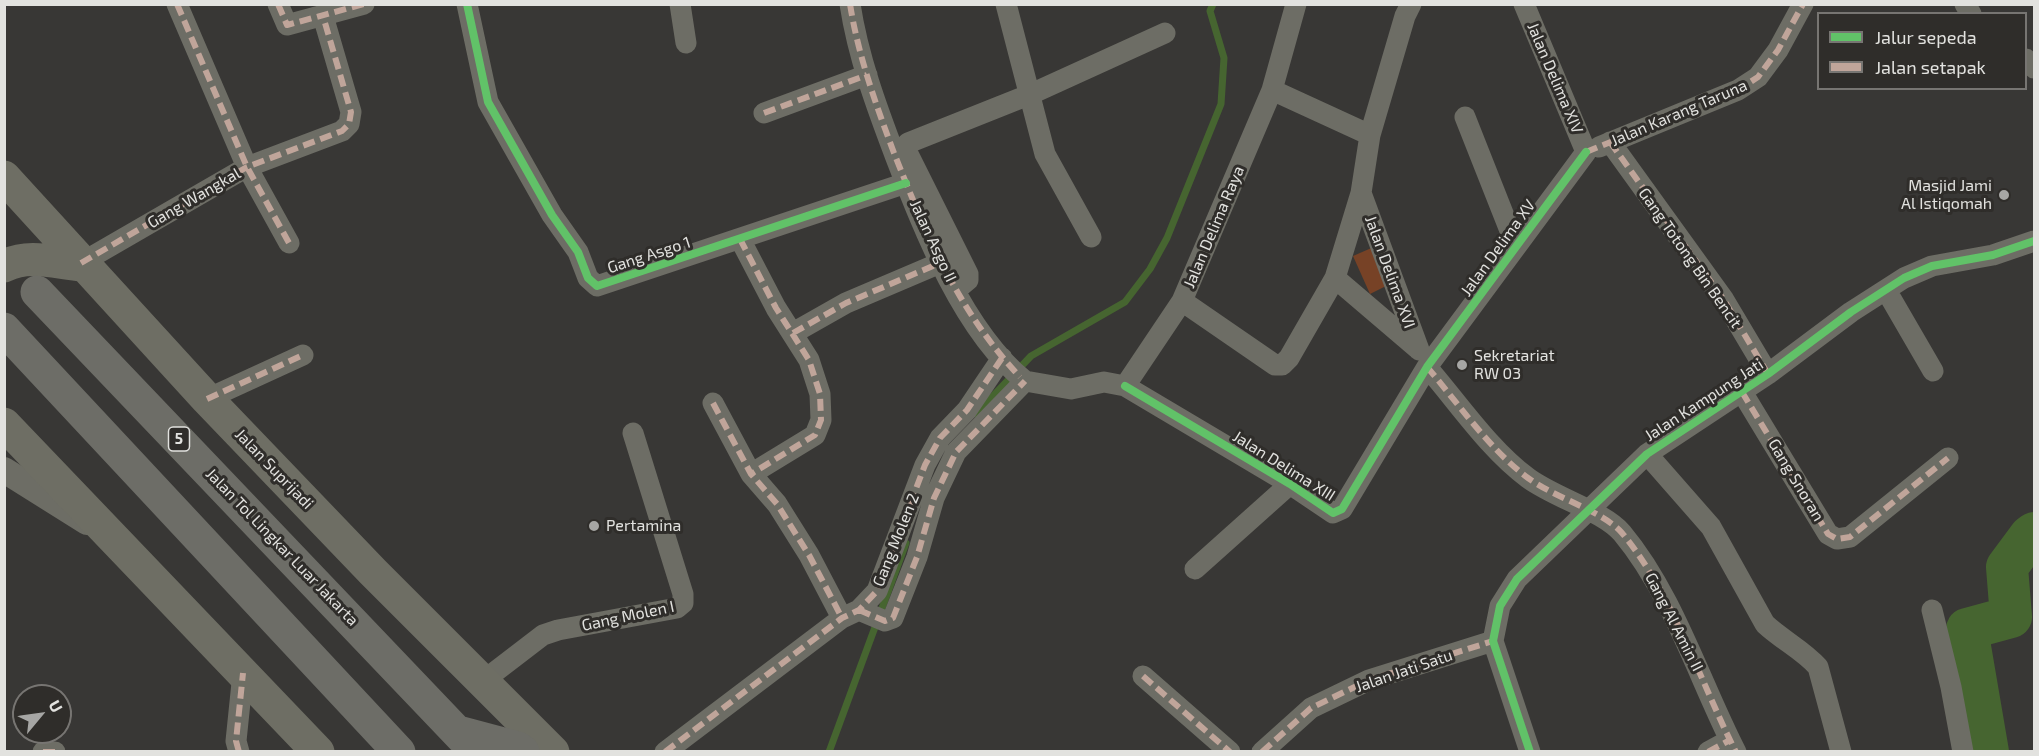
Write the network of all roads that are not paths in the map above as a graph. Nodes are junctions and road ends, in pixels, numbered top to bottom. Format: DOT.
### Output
graph roads {
  1 [pos="177,4"];
  2 [pos="278,4"];
  3 [pos="364,4"];
  4 [pos="467,4"];
  5 [pos="680,4"];
  6 [pos="850,4"];
  7 [pos="1006,4"];
  8 [pos="1296,4"];
  9 [pos="1411,4"];
  10 [pos="1524,4"];
  11 [pos="1803,4"];
  12 [pos="323,16"];
  13 [pos="1165,33"];
  14 [pos="686,43"];
  15 [pos="867,75"];
  16 [pos="1272,90"];
  17 [pos="1030,94"];
  18 [pos="764,113"];
  19 [pos="1465,117"];
  20 [pos="1370,135"];
  21 [pos="1610,142"];
  22 [pos="1586,152"];
  23 [pos="247,167"];
  24 [pos="7,175"];
  25 [pos="906,183"];
  26 [pos="1361,193"];
  27 [pos="1091,237"];
  28 [pos="740,239"];
  29 [pos="2034,241"];
  30 [pos="289,243"];
  31 [pos="1516,246"];
  32 [pos="940,263"];
  33 [pos="82,264"];
  34 [pos="4,266"];
  35 [pos="1335,278"];
  36 [pos="962,285"];
  37 [pos="1886,290"];
  38 [pos="37,292"];
  39 [pos="1182,302"];
  40 [pos="4,329"];
  41 [pos="793,333"];
  42 [pos="303,355"];
  43 [pos="1426,359"];
  44 [pos="1014,370"];
  45 [pos="1933,370"];
  46 [pos="1768,374"];
  47 [pos="1125,386"];
  48 [pos="1742,392"];
  49 [pos="207,399"];
  50 [pos="713,403"];
  51 [pos="7,425"];
  52 [pos="633,433"];
  53 [pos="1647,454"];
  54 [pos="1948,458"];
  55 [pos="4,470"];
  56 [pos="752,474"];
  57 [pos="1290,484"];
  58 [pos="1588,512"];
  59 [pos="116,539"];
  60 [pos="1195,569"];
  61 [pos="1932,610"];
  62 [pos="855,613"];
  63 [pos="1493,641"];
  64 [pos="243,673"];
  65 [pos="1143,676"];
  66 [pos="483,681"];
  67 [pos="467,742"];
  68 [pos="1733,746"];
  69 [pos="394,748"];
  70 [pos="1226,750"];
  71 [pos="43,752"];
  72 [pos="55,752"];
  73 [pos="239,752"];
  74 [pos="318,752"];
  75 [pos="523,752"];
  76 [pos="553,752"];
  77 [pos="665,752"];
  78 [pos="1262,752"];
  79 [pos="1530,752"];
  80 [pos="1708,752"];
  81 [pos="1840,752"];
  82 [pos="1963,752"];
  1 -- 23 [label="street, Gang Wangkal"];
  2 -- 12 [label="street"];
  3 -- 12 [label="street"];
  4 -- 28 [label="street, Gang Asgo 1"];
  5 -- 14 [label="street"];
  6 -- 15 [label="street, Jalan Asgo II"];
  7 -- 17 [label="street"];
  8 -- 16 [label="street, Jalan Delima Raya"];
  9 -- 20 [label="street, Jalan Delima XVI"];
  10 -- 22 [label="street, Jalan Delima XIV"];
  11 -- 21 [label="street, Jalan Karang Taruna"];
  12 -- 23 [label="street"];
  13 -- 17 [label="street"];
  15 -- 18 [label="street"];
  15 -- 25 [label="street, Jalan Asgo II"];
  16 -- 20 [label="street"];
  16 -- 39 [label="street, Jalan Delima Raya"];
  17 -- 27 [label="street"];
  17 -- 36 [label="street"];
  19 -- 31 [label="street, Jalan Delima XV"];
  20 -- 26 [label="street, Jalan Delima XVI"];
  21 -- 22 [label="street, Jalan Karang Taruna"];
  21 -- 46 [label="street, Gang Totong Bin Bencit"];
  22 -- 31 [label="street, Jalan Delima XV"];
  23 -- 30 [label="street"];
  23 -- 33 [label="street, Gang Wangkal"];
  24 -- 33 [label="main road, Jalan Suprijadi"];
  25 -- 28 [label="street, Gang Asgo 1"];
  25 -- 32 [label="street, Jalan Asgo II"];
  26 -- 35 [label="street, Jalan Delima XVI"];
  26 -- 43 [label="street, Jalan Delima XVI"];
  28 -- 41 [label="street"];
  29 -- 37 [label="street, Jalan Kampung Jati"];
  31 -- 43 [label="street, Jalan Delima XV"];
  32 -- 41 [label="street"];
  32 -- 44 [label="street, Jalan Asgo II"];
  33 -- 34 [label="main road"];
  33 -- 49 [label="main road, Jalan Suprijadi"];
  35 -- 39 [label="street, Jalan Delima XVI"];
  35 -- 43 [label="street, Jalan Delima XVI"];
  37 -- 45 [label="street"];
  37 -- 46 [label="street, Jalan Kampung Jati"];
  38 -- 67 [label="highway, Jalan Tol Lingkar Luar Jakarta / 5"];
  39 -- 47 [label="street, Jalan Delima Raya"];
  40 -- 69 [label="highway"];
  41 -- 56 [label="street"];
  42 -- 49 [label="street"];
  43 -- 57 [label="street, Jalan Delima XIII"];
  43 -- 58 [label="street, Gang Al Amin II"];
  44 -- 47 [label="street"];
  44 -- 62 [label="street, Gang Molen 2"];
  44 -- 62 [label="street"];
  46 -- 48 [label="street, Jalan Kampung Jati"];
  47 -- 57 [label="street, Jalan Delima XIII"];
  48 -- 53 [label="street, Jalan Kampung Jati"];
  48 -- 54 [label="street, Gang Snoran"];
  49 -- 66 [label="main road, Jalan Suprijadi"];
  50 -- 56 [label="street"];
  51 -- 59 [label="main road"];
  52 -- 66 [label="street, Gang Molen I"];
  53 -- 58 [label="street, Jalan Kampung Jati"];
  53 -- 81 [label="street"];
  55 -- 59 [label="street"];
  56 -- 62 [label="street"];
  57 -- 60 [label="street"];
  58 -- 63 [label="street, Jalan Kampung Jati"];
  58 -- 68 [label="street, Gang Al Amin II"];
  59 -- 64 [label="main road"];
  61 -- 82 [label="street"];
  62 -- 77 [label="street, Gang Molen 2"];
  63 -- 78 [label="street, Jalan Jati Satu"];
  63 -- 79 [label="street, Jalan Kampung Jati"];
  64 -- 73 [label="street"];
  64 -- 74 [label="main road"];
  65 -- 70 [label="street"];
  66 -- 76 [label="main road, Jalan Suprijadi"];
  67 -- 75 [label="highway"];
  68 -- 80 [label="street"];
  71 -- 72 [label="street"];
}
